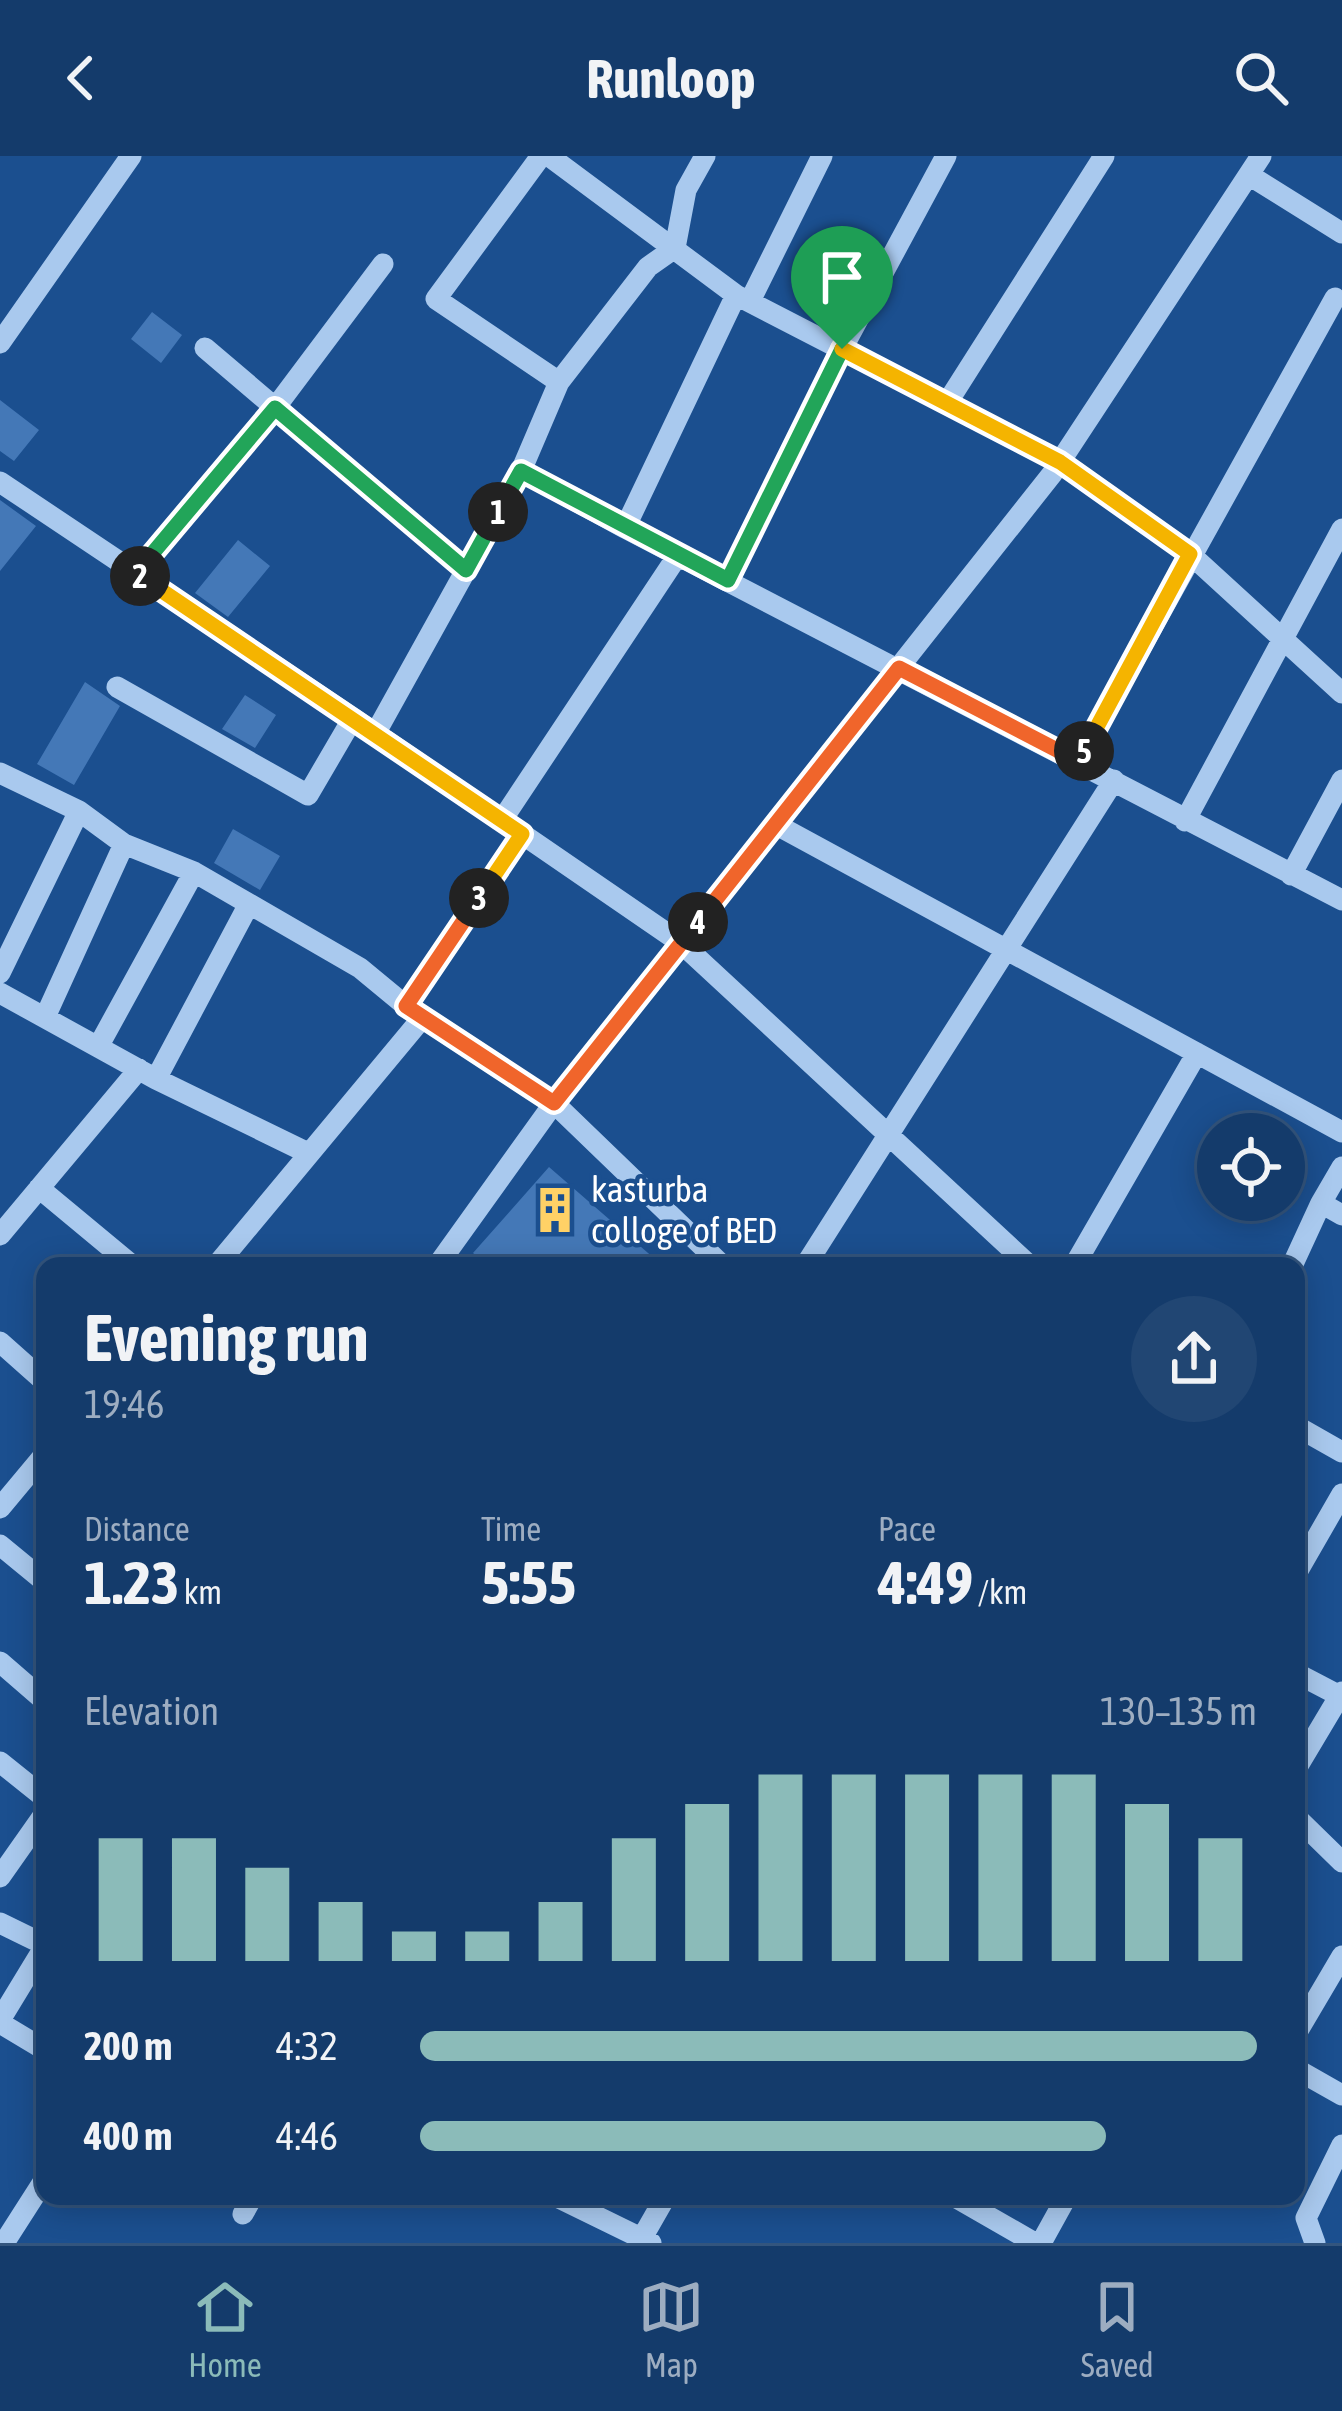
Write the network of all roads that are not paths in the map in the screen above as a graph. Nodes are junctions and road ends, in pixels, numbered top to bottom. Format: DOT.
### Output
graph roads {
  1 [pos="131,156"];
  2 [pos="545,156"];
  3 [pos="705,156"];
  4 [pos="822,156"];
  5 [pos="946,156"];
  6 [pos="1103,156"];
  7 [pos="1255,165"];
  8 [pos="1342,233"];
  9 [pos="675,248"];
  10 [pos="383,264"];
  11 [pos="743,298"];
  12 [pos="1335,298"];
  13 [pos="0,344"];
  14 [pos="205,348"];
  15 [pos="842,349"];
  16 [pos="560,382"];
  17 [pos="947,403"];
  18 [pos="275,408"];
  19 [pos="1060,462"];
  20 [pos="521,471"];
  21 [pos="0,482"];
  22 [pos="625,528"];
  23 [pos="1342,529"];
  24 [pos="1190,554"];
  25 [pos="678,555"];
  26 [pos="466,570"];
  27 [pos="136,573"];
  28 [pos="728,580"];
  29 [pos="1279,639"];
  30 [pos="899,668"];
  31 [pos="118,687"];
  32 [pos="1342,693"];
  33 [pos="353,718"];
  34 [pos="375,734"];
  35 [pos="1078,761"];
  36 [pos="0,772"];
  37 [pos="1114,780"];
  38 [pos="1342,780"];
  39 [pos="79,811"];
  40 [pos="502,820"];
  41 [pos="1185,821"];
  42 [pos="776,824"];
  43 [pos="522,834"];
  44 [pos="124,844"];
  45 [pos="194,872"];
  46 [pos="1291,874"];
  47 [pos="1342,900"];
  48 [pos="249,904"];
  49 [pos="682,943"];
  50 [pos="1006,949"];
  51 [pos="0,973"];
  52 [pos="0,993"];
  53 [pos="414,1012"];
  54 [pos="46,1016"];
  55 [pos="98,1047"];
  56 [pos="1197,1053"];
  57 [pos="147,1074"];
  58 [pos="554,1103"];
  59 [pos="1342,1132"];
  60 [pos="888,1139"];
  61 [pos="308,1153"];
  62 [pos="1342,1166"];
  63 [pos="39,1188"];
  64 [pos="1321,1203"];
  65 [pos="1342,1215"];
  66 [pos="0,1235"];
  67 [pos="122,1257"];
  68 [pos="230,1257"];
  69 [pos="443,1257"];
  70 [pos="714,1257"];
  71 [pos="811,1257"];
  72 [pos="1020,1257"];
  73 [pos="1080,1257"];
  74 [pos="1296,1257"];
  75 [pos="0,1342"];
  76 [pos="36,1374"];
  77 [pos="1305,1431"];
  78 [pos="1342,1452"];
  79 [pos="36,1467"];
  80 [pos="1342,1494"];
  81 [pos="0,1508"];
  82 [pos="0,1545"];
  83 [pos="1305,1558"];
  84 [pos="36,1575"];
  85 [pos="0,1662"];
  86 [pos="1305,1677"];
  87 [pos="36,1693"];
  88 [pos="1341,1695"];
  89 [pos="1305,1754"];
  90 [pos="0,1762"];
  91 [pos="36,1791"];
  92 [pos="36,1825"];
  93 [pos="1305,1826"];
  94 [pos="1342,1862"];
  95 [pos="1,1873"];
  96 [pos="0,1923"];
  97 [pos="36,1941"];
  98 [pos="1342,1956"];
  99 [pos="36,1961"];
  100 [pos="1305,2019"];
  101 [pos="0,2022"];
  102 [pos="36,2044"];
  103 [pos="1305,2074"];
  104 [pos="1342,2095"];
  105 [pos="1342,2145"];
  106 [pos="36,2193"];
  107 [pos="577,2205"];
  108 [pos="662,2205"];
  109 [pos="968,2205"];
  110 [pos="1061,2205"];
  111 [pos="646,2241"];
  112 [pos="4,2243"];
  113 [pos="1038,2243"];
  114 [pos="1316,2243"];
  1 -- 13 [label="street"];
  2 -- 9 [label="street"];
  2 -- 16 [label="street"];
  3 -- 9 [label="street"];
  4 -- 11 [label="street"];
  5 -- 15 [label="street"];
  6 -- 17 [label="street"];
  7 -- 8 [label="street"];
  7 -- 19 [label="street"];
  9 -- 11 [label="street"];
  9 -- 16 [label="street"];
  10 -- 18 [label="street"];
  11 -- 15 [label="street"];
  11 -- 22 [label="street"];
  12 -- 24 [label="street"];
  14 -- 18 [label="street"];
  15 -- 17 [label="street"];
  15 -- 28 [label="street"];
  16 -- 20 [label="street"];
  17 -- 19 [label="street"];
  18 -- 26 [label="street"];
  18 -- 27 [label="street"];
  19 -- 24 [label="street"];
  19 -- 30 [label="street"];
  20 -- 22 [label="street"];
  20 -- 26 [label="street"];
  21 -- 27 [label="street"];
  22 -- 25 [label="street"];
  23 -- 29 [label="street"];
  24 -- 29 [label="street"];
  24 -- 35 [label="street"];
  25 -- 28 [label="street"];
  25 -- 40 [label="street"];
  26 -- 34 [label="street"];
  27 -- 33 [label="street"];
  28 -- 30 [label="street"];
  29 -- 32 [label="street"];
  29 -- 41 [label="street"];
  30 -- 35 [label="street"];
  30 -- 42 [label="street"];
  31 -- 33 [label="street"];
  33 -- 34 [label="street"];
  34 -- 40 [label="street"];
  35 -- 37 [label="street"];
  36 -- 39 [label="street"];
  37 -- 41 [label="street"];
  37 -- 50 [label="street"];
  38 -- 46 [label="street"];
  39 -- 44 [label="street"];
  39 -- 51 [label="street"];
  40 -- 43 [label="street"];
  41 -- 46 [label="street"];
  42 -- 49 [label="street"];
  42 -- 50 [label="street"];
  43 -- 49 [label="street"];
  43 -- 53 [label="street"];
  44 -- 45 [label="street"];
  44 -- 54 [label="street"];
  45 -- 48 [label="street"];
  45 -- 55 [label="street"];
  46 -- 47 [label="street"];
  48 -- 53 [label="street"];
  48 -- 57 [label="street"];
  49 -- 58 [label="street"];
  49 -- 60 [label="street"];
  50 -- 56 [label="street"];
  50 -- 60 [label="street"];
  52 -- 54 [label="street"];
  53 -- 58 [label="street"];
  53 -- 61 [label="street"];
  54 -- 55 [label="street"];
  55 -- 57 [label="street"];
  56 -- 59 [label="street"];
  56 -- 73 [label="street"];
  57 -- 61 [label="street"];
  57 -- 63 [label="street"];
  58 -- 69 [label="street"];
  58 -- 70 [label="street"];
  60 -- 71 [label="street"];
  60 -- 72 [label="street"];
  61 -- 68 [label="street"];
  62 -- 64 [label="street"];
  63 -- 66 [label="street"];
  63 -- 67 [label="street"];
  64 -- 65 [label="street"];
  64 -- 74 [label="street"];
  75 -- 76 [label="street"];
  77 -- 78 [label="street"];
  79 -- 81 [label="street"];
  80 -- 83 [label="street"];
  82 -- 84 [label="street"];
  85 -- 87 [label="street"];
  86 -- 88 [label="street"];
  88 -- 89 [label="street"];
  90 -- 91 [label="street"];
  92 -- 95 [label="street"];
  93 -- 94 [label="street"];
  96 -- 97 [label="street"];
  98 -- 100 [label="street"];
  99 -- 101 [label="street"];
  101 -- 102 [label="street"];
  103 -- 104 [label="street"];
  105 -- 114 [label="street"];
  106 -- 112 [label="street"];
  107 -- 111 [label="street"];
  108 -- 111 [label="street"];
  109 -- 113 [label="street"];
  110 -- 113 [label="street"];
}
